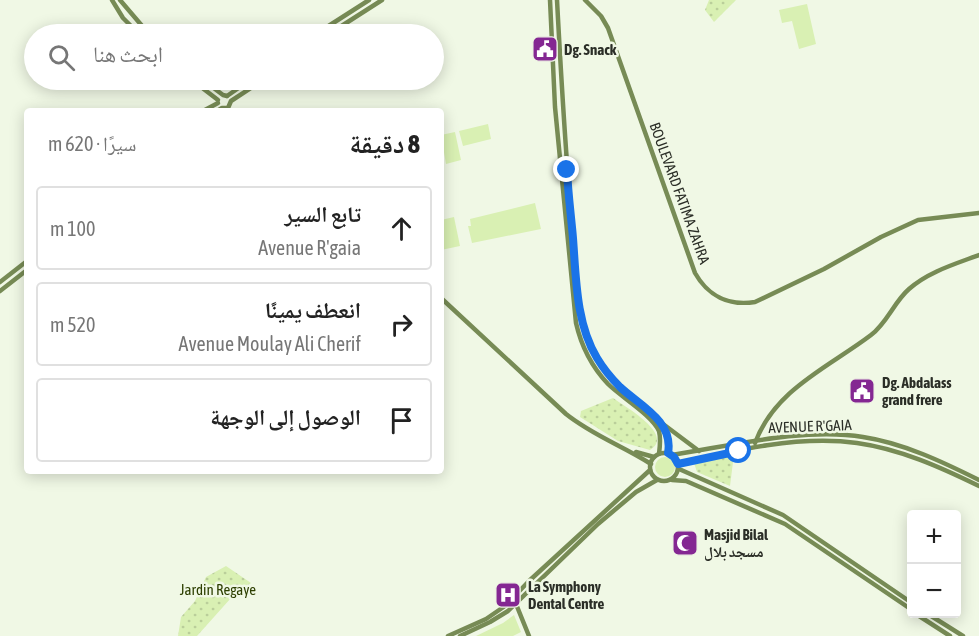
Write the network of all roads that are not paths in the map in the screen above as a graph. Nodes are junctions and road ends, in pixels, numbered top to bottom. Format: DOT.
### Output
graph roads {
  1 [pos="112,0"];
  2 [pos="120,0"];
  3 [pos="369,0"];
  4 [pos="382,0"];
  5 [pos="550,0"];
  6 [pos="557,0"];
  7 [pos="585,0"];
  8 [pos="129,24"];
  9 [pos="140,24"];
  10 [pos="332,24"];
  11 [pos="345,24"];
  12 [pos="204,90"];
  13 [pos="217,90"];
  14 [pos="233,90"];
  15 [pos="247,90"];
  16 [pos="225,95"];
  17 [pos="223,105"];
  18 [pos="979,213"];
  19 [pos="979,255"];
  20 [pos="24,263"];
  21 [pos="24,272"];
  22 [pos="0,282"];
  23 [pos="0,291"];
  24 [pos="444,301"];
  25 [pos="661,422"];
  26 [pos="755,441"];
  27 [pos="753,448"];
  28 [pos="630,451"];
  29 [pos="699,451"];
  30 [pos="670,454"];
  31 [pos="656,456"];
  32 [pos="678,466"];
  33 [pos="650,467"];
  34 [pos="657,480"];
  35 [pos="672,480"];
  36 [pos="979,480"];
  37 [pos="979,486"];
  38 [pos="907,600"];
  39 [pos="516,604"];
  40 [pos="907,607"];
  41 [pos="922,618"];
  42 [pos="934,618"];
  43 [pos="448,636"];
  44 [pos="460,636"];
  45 [pos="529,636"];
  46 [pos="950,636"];
  47 [pos="963,636"];
  1 -- 8 [label="main road"];
  2 -- 9 [label="main road"];
  3 -- 10 [label="main road"];
  4 -- 11 [label="main road"];
  5 -- 31 [label="main road"];
  6 -- 25 [label="main road"];
  7 -- 18 [label="main road, BOULEVARD FATIMA ZAHRA"];
  12 -- 17 [label="main road"];
  13 -- 16 [label="main road"];
  14 -- 16 [label="main road"];
  15 -- 17 [label="main road"];
  16 -- 17 [label="main road"];
  16 -- 17 [label="main road"];
  19 -- 26 [label="main road"];
  20 -- 22 [label="main road"];
  21 -- 23 [label="main road"];
  24 -- 28 [label="main road"];
  25 -- 29 [label="main road"];
  25 -- 30 [label="main road"];
  26 -- 27 [label="main road"];
  26 -- 29 [label="main road, AVENUE R'GAIA"];
  26 -- 36 [label="main road, AVENUE R'GAIA"];
  27 -- 32 [label="main road, AVENUE R'GAIA"];
  27 -- 37 [label="main road, AVENUE R'GAIA"];
  28 -- 31 [label="main road"];
  28 -- 33 [label="main road"];
  29 -- 30 [label="main road, AVENUE R'GAIA"];
  30 -- 31 [label="main road"];
  30 -- 32 [label="main road"];
  31 -- 33 [label="main road"];
  32 -- 35 [label="main road"];
  32 -- 38 [label="main road"];
  33 -- 34 [label="main road"];
  33 -- 43 [label="main road"];
  34 -- 35 [label="main road"];
  34 -- 39 [label="main road"];
  35 -- 40 [label="main road"];
  39 -- 44 [label="main road"];
  39 -- 45 [label="main road"];
  41 -- 46 [label="main road"];
  42 -- 47 [label="main road"];
}
